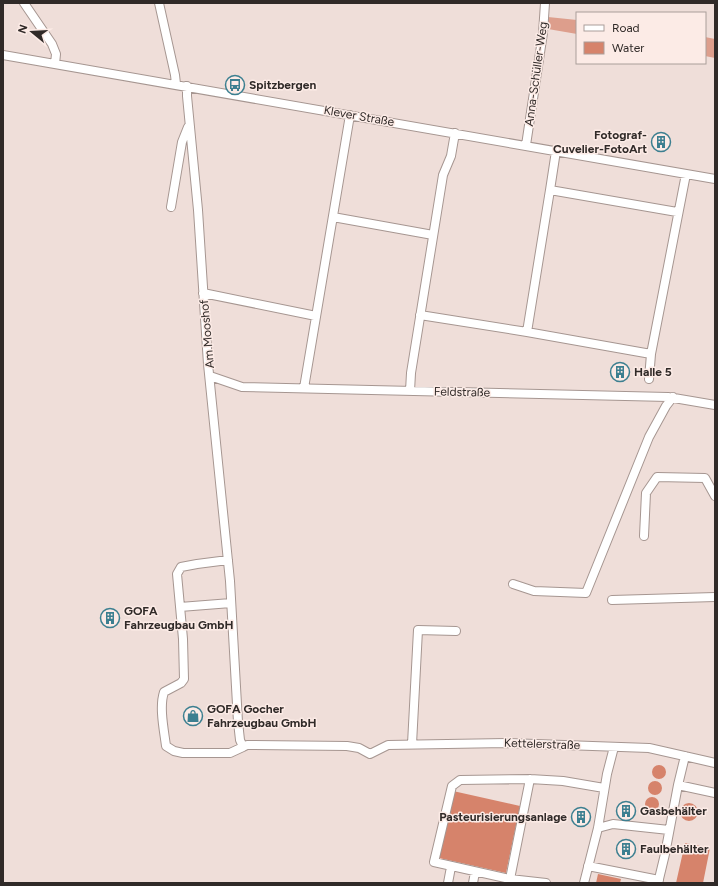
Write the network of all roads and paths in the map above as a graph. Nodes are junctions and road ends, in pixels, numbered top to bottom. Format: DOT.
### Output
graph roads {
  1 [pos="24,3"];
  2 [pos="159,3"];
  3 [pos="545,3"];
  4 [pos="3,54"];
  5 [pos="55,64"];
  6 [pos="176,84"];
  7 [pos="187,86"];
  8 [pos="350,115"];
  9 [pos="189,124"];
  10 [pos="455,133"];
  11 [pos="526,145"];
  12 [pos="556,151"];
  13 [pos="686,174"];
  14 [pos="715,179"];
  15 [pos="550,190"];
  16 [pos="171,207"];
  17 [pos="678,212"];
  18 [pos="333,217"];
  19 [pos="433,235"];
  20 [pos="203,293"];
  21 [pos="420,315"];
  22 [pos="316,316"];
  23 [pos="527,332"];
  24 [pos="651,354"];
  25 [pos="210,376"];
  26 [pos="649,379"];
  27 [pos="304,388"];
  28 [pos="410,391"];
  29 [pos="673,398"];
  30 [pos="715,405"];
  31 [pos="715,496"];
  32 [pos="644,536"];
  33 [pos="228,560"];
  34 [pos="513,584"];
  35 [pos="715,597"];
  36 [pos="612,600"];
  37 [pos="231,603"];
  38 [pos="180,607"];
  39 [pos="456,631"];
  40 [pos="412,744"];
  41 [pos="243,747"];
  42 [pos="614,747"];
  43 [pos="685,756"];
  44 [pos="715,763"];
  45 [pos="530,779"];
  46 [pos="678,785"];
  47 [pos="604,788"];
  48 [pos="715,793"];
  49 [pos="598,828"];
  50 [pos="669,830"];
  51 [pos="451,866"];
  52 [pos="588,866"];
  53 [pos="475,872"];
  54 [pos="510,879"];
  55 [pos="659,881"];
  56 [pos="448,883"];
  57 [pos="473,883"];
  58 [pos="546,883"];
  59 [pos="584,883"];
  1 -- 5 [label="street"];
  2 -- 6 [label="street"];
  3 -- 11 [label="street, Anna-Schüller-Weg"];
  4 -- 5 [label="street, Klever Straße"];
  5 -- 6 [label="street, Klever Straße"];
  6 -- 7 [label="street, Klever Straße"];
  7 -- 8 [label="street, Klever Straße"];
  7 -- 9 [label="street, Am Mooshof"];
  8 -- 10 [label="street, Klever Straße"];
  8 -- 18 [label="street"];
  9 -- 16 [label="street"];
  9 -- 20 [label="street, Am Mooshof"];
  10 -- 11 [label="street, Klever Straße"];
  10 -- 19 [label="street"];
  11 -- 12 [label="street, Klever Straße"];
  12 -- 13 [label="street, Klever Straße"];
  12 -- 15 [label="street"];
  13 -- 14 [label="street, Klever Straße"];
  13 -- 17 [label="street"];
  15 -- 17 [label="street"];
  15 -- 23 [label="street"];
  17 -- 24 [label="street"];
  18 -- 19 [label="street"];
  18 -- 22 [label="street"];
  19 -- 21 [label="street"];
  20 -- 22 [label="street"];
  20 -- 25 [label="street, Am Mooshof"];
  21 -- 23 [label="street"];
  21 -- 28 [label="street"];
  22 -- 27 [label="street"];
  23 -- 24 [label="street"];
  24 -- 26 [label="street"];
  25 -- 27 [label="street, Feldstraße"];
  25 -- 33 [label="street, Am Mooshof"];
  27 -- 28 [label="street, Feldstraße"];
  28 -- 29 [label="street, Feldstraße"];
  29 -- 30 [label="street, Feldstraße"];
  29 -- 34 [label="street"];
  31 -- 32 [label="street"];
  33 -- 37 [label="street, Am Mooshof"];
  33 -- 38 [label="street"];
  35 -- 36 [label="street"];
  37 -- 38 [label="street"];
  37 -- 41 [label="street, Am Mooshof"];
  38 -- 41 [label="street"];
  39 -- 40 [label="street"];
  40 -- 41 [label="street, Kettelerstraße"];
  40 -- 42 [label="street, Kettelerstraße"];
  42 -- 43 [label="street, Kettelerstraße"];
  42 -- 47 [label="street"];
  43 -- 44 [label="street, Kettelerstraße"];
  43 -- 46 [label="street"];
  45 -- 47 [label="street"];
  45 -- 51 [label="street"];
  45 -- 54 [label="street"];
  46 -- 48 [label="street"];
  46 -- 50 [label="street"];
  47 -- 49 [label="street"];
  49 -- 50 [label="street"];
  49 -- 52 [label="street"];
  50 -- 55 [label="street"];
  51 -- 53 [label="street"];
  51 -- 56 [label="street"];
  52 -- 55 [label="street"];
  52 -- 59 [label="street"];
  53 -- 54 [label="street"];
  53 -- 57 [label="street"];
  54 -- 58 [label="street"];
}
